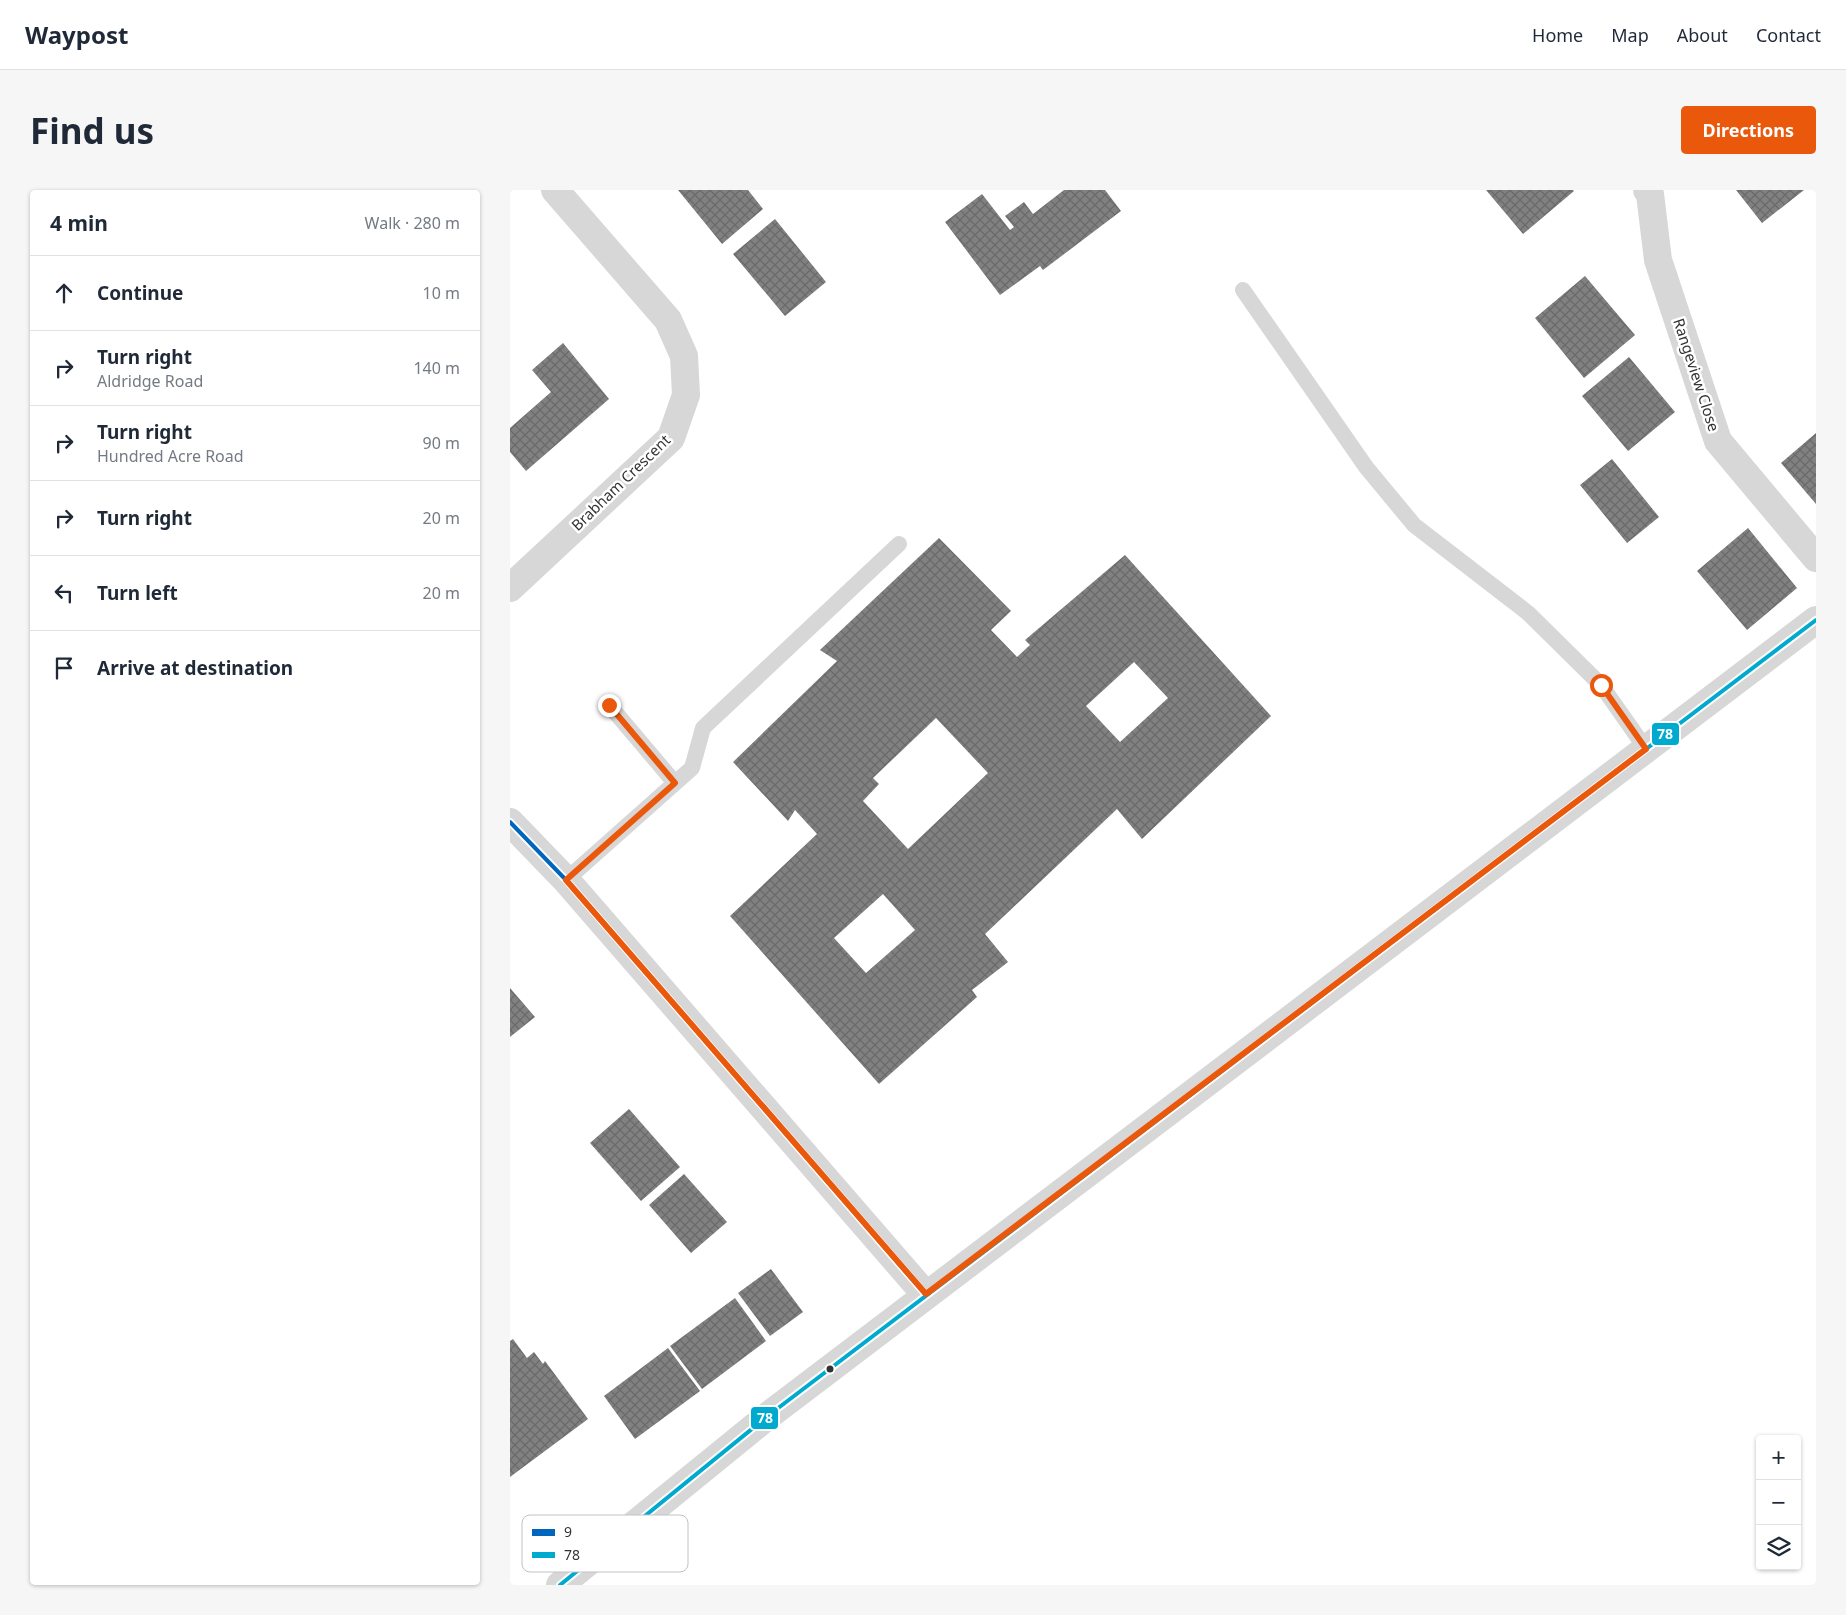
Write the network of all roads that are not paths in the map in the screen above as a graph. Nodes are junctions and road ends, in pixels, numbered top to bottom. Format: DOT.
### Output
graph roads {
  1 [pos="555,190"];
  2 [pos="1647,190"];
  3 [pos="1243,290"];
  4 [pos="899,544"];
  5 [pos="1816,558"];
  6 [pos="510,588"];
  7 [pos="1816,620"];
  8 [pos="609,705"];
  9 [pos="1646,749"];
  10 [pos="675,783"];
  11 [pos="514,834"];
  12 [pos="566,880"];
  13 [pos="926,1294"];
  14 [pos="646,1515"];
  15 [pos="576,1572"];
  16 [pos="560,1585"];
  1 -- 6 [label="street, Brabham Crescent"];
  2 -- 5 [label="street, Rangeview Close"];
  3 -- 9 [label="lane"];
  4 -- 10 [label="lane"];
  7 -- 9 [label="street"];
  8 -- 10 [label="lane"];
  9 -- 13 [label="street"];
  10 -- 12 [label="lane"];
  11 -- 12 [label="street"];
  12 -- 13 [label="street"];
  13 -- 14 [label="street"];
  15 -- 16 [label="street"];
}
